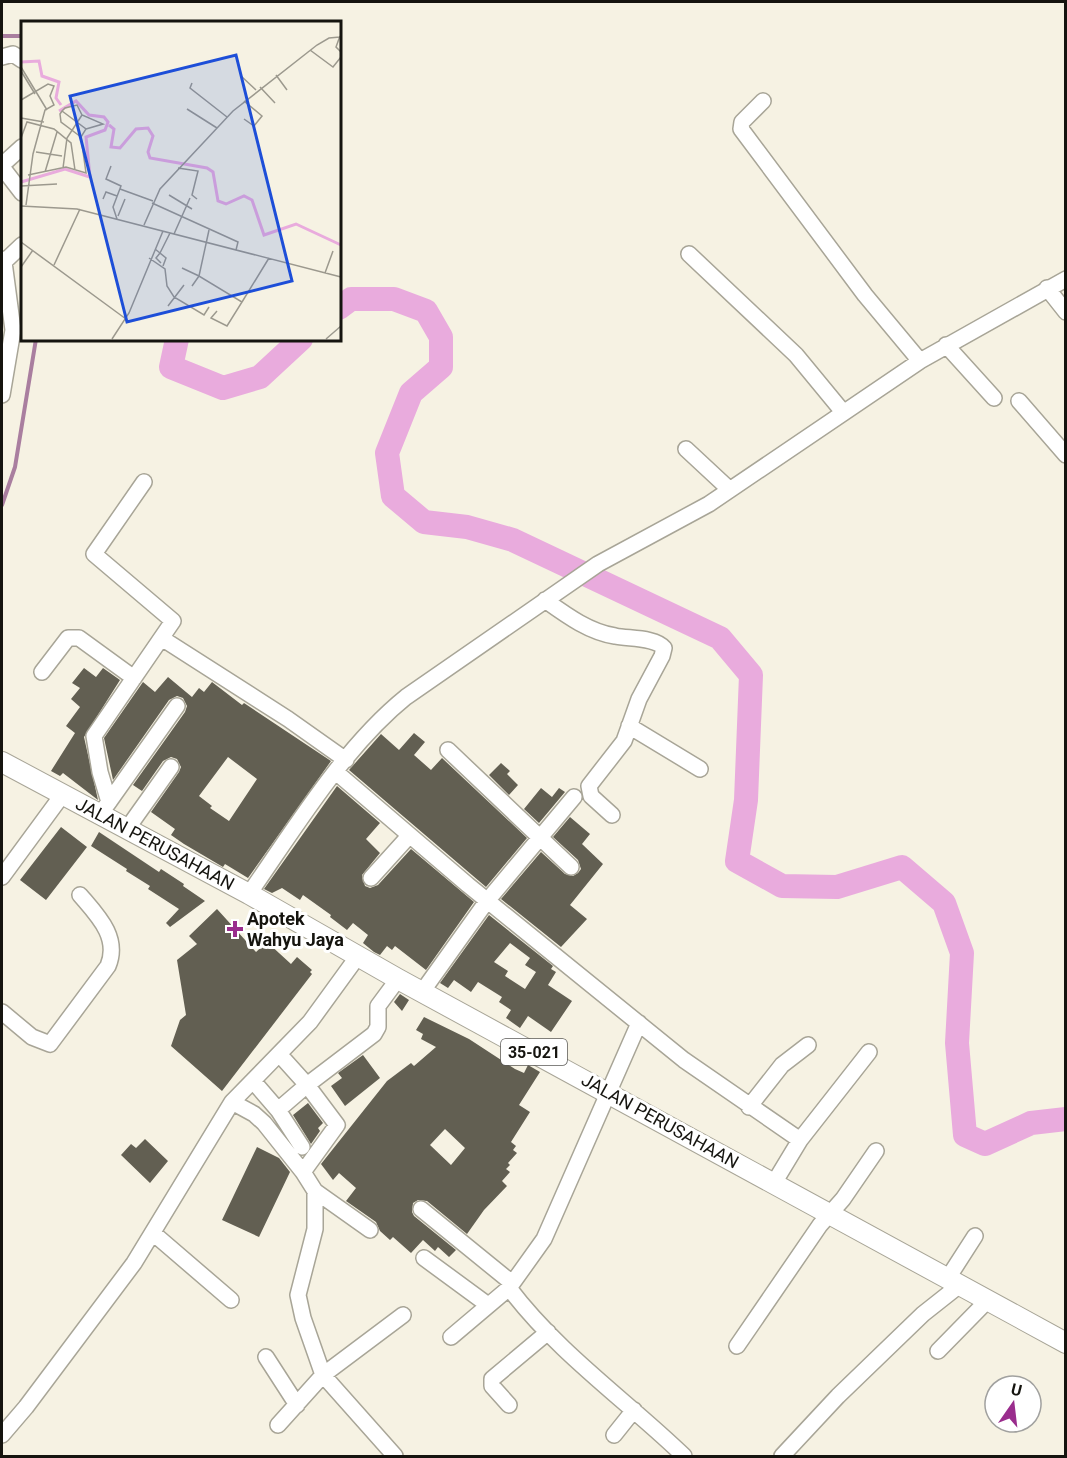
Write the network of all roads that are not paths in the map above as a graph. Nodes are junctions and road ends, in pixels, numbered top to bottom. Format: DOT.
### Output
graph roads {
  1 [pos="2,57"];
  2 [pos="21,59"];
  3 [pos="763,101"];
  4 [pos="21,148"];
  5 [pos="2,166"];
  6 [pos="21,192"];
  7 [pos="21,246"];
  8 [pos="689,254"];
  9 [pos="2,260"];
  10 [pos="1065,279"];
  11 [pos="1047,288"];
  12 [pos="1065,312"];
  13 [pos="7,329"];
  14 [pos="946,345"];
  15 [pos="920,361"];
  16 [pos="2,395"];
  17 [pos="994,398"];
  18 [pos="1019,401"];
  19 [pos="843,412"];
  20 [pos="686,449"];
  21 [pos="1065,454"];
  22 [pos="144,482"];
  23 [pos="729,489"];
  24 [pos="545,600"];
  25 [pos="163,639"];
  26 [pos="42,672"];
  27 [pos="134,678"];
  28 [pos="177,706"];
  29 [pos="629,726"];
  30 [pos="448,750"];
  31 [pos="346,760"];
  32 [pos="2,762"];
  33 [pos="171,767"];
  34 [pos="700,768"];
  35 [pos="337,773"];
  36 [pos="63,794"];
  37 [pos="574,797"];
  38 [pos="105,808"];
  39 [pos="612,815"];
  40 [pos="127,829"];
  41 [pos="409,836"];
  42 [pos="539,838"];
  43 [pos="571,867"];
  44 [pos="2,877"];
  45 [pos="371,878"];
  46 [pos="249,894"];
  47 [pos="80,895"];
  48 [pos="487,901"];
  49 [pos="358,956"];
  50 [pos="398,979"];
  51 [pos="422,992"];
  52 [pos="2,1012"];
  53 [pos="639,1023"];
  54 [pos="808,1045"];
  55 [pos="869,1052"];
  56 [pos="280,1055"];
  57 [pos="253,1081"];
  58 [pos="307,1085"];
  59 [pos="607,1091"];
  60 [pos="232,1102"];
  61 [pos="749,1107"];
  62 [pos="278,1110"];
  63 [pos="800,1140"];
  64 [pos="302,1147"];
  65 [pos="876,1151"];
  66 [pos="303,1172"];
  67 [pos="774,1183"];
  68 [pos="315,1191"];
  69 [pos="421,1209"];
  70 [pos="829,1214"];
  71 [pos="370,1230"];
  72 [pos="153,1233"];
  73 [pos="975,1236"];
  74 [pos="424,1258"];
  75 [pos="954,1281"];
  76 [pos="511,1286"];
  77 [pos="231,1300"];
  78 [pos="988,1300"];
  79 [pos="488,1305"];
  80 [pos="403,1315"];
  81 [pos="548,1332"];
  82 [pos="450,1337"];
  83 [pos="1065,1343"];
  84 [pos="737,1346"];
  85 [pos="938,1352"];
  86 [pos="266,1357"];
  87 [pos="323,1375"];
  88 [pos="297,1405"];
  89 [pos="509,1405"];
  90 [pos="634,1410"];
  91 [pos="278,1425"];
  92 [pos="614,1434"];
  93 [pos="2,1435"];
  94 [pos="395,1456"];
  95 [pos="684,1456"];
  96 [pos="782,1456"];
  1 -- 2 [label="street"];
  3 -- 15 [label="street"];
  4 -- 5 [label="street"];
  5 -- 6 [label="street"];
  7 -- 9 [label="street"];
  8 -- 19 [label="street"];
  9 -- 13 [label="street"];
  10 -- 11 [label="street"];
  11 -- 12 [label="street"];
  11 -- 14 [label="street"];
  13 -- 16 [label="street"];
  14 -- 15 [label="street"];
  14 -- 17 [label="street"];
  15 -- 19 [label="street"];
  18 -- 21 [label="street"];
  19 -- 23 [label="street"];
  20 -- 23 [label="street"];
  22 -- 25 [label="street"];
  23 -- 24 [label="street"];
  24 -- 29 [label="street"];
  24 -- 31 [label="street"];
  25 -- 27 [label="street"];
  25 -- 31 [label="street"];
  26 -- 27 [label="street"];
  27 -- 38 [label="street"];
  28 -- 38 [label="street"];
  29 -- 34 [label="street"];
  29 -- 39 [label="street"];
  30 -- 42 [label="street"];
  31 -- 35 [label="street"];
  32 -- 36 [label="main road, JALAN PERUSAHAAN / 35-021"];
  33 -- 40 [label="street"];
  35 -- 41 [label="street"];
  35 -- 46 [label="street"];
  36 -- 38 [label="main road, JALAN PERUSAHAAN / 35-021"];
  36 -- 44 [label="street"];
  37 -- 42 [label="street"];
  38 -- 40 [label="main road, JALAN PERUSAHAAN / 35-021"];
  40 -- 46 [label="main road, JALAN PERUSAHAAN / 35-021"];
  41 -- 45 [label="street"];
  41 -- 48 [label="street"];
  42 -- 43 [label="street"];
  42 -- 48 [label="street"];
  46 -- 49 [label="main road, JALAN PERUSAHAAN / 35-021"];
  47 -- 52 [label="street"];
  48 -- 51 [label="street"];
  48 -- 53 [label="street"];
  49 -- 50 [label="main road, JALAN PERUSAHAAN / 35-021"];
  49 -- 56 [label="street"];
  50 -- 51 [label="main road, JALAN PERUSAHAAN / 35-021"];
  50 -- 58 [label="street"];
  51 -- 59 [label="main road, JALAN PERUSAHAAN / 35-021"];
  53 -- 59 [label="street"];
  53 -- 61 [label="street"];
  54 -- 61 [label="street"];
  55 -- 63 [label="street"];
  56 -- 57 [label="street"];
  56 -- 58 [label="street"];
  57 -- 60 [label="street"];
  57 -- 62 [label="street"];
  58 -- 62 [label="street"];
  58 -- 66 [label="street"];
  59 -- 67 [label="main road, JALAN PERUSAHAAN / 35-021"];
  59 -- 76 [label="street"];
  60 -- 66 [label="street"];
  60 -- 72 [label="street"];
  61 -- 63 [label="street"];
  62 -- 64 [label="street"];
  63 -- 67 [label="street"];
  65 -- 70 [label="street"];
  66 -- 68 [label="street"];
  67 -- 70 [label="main road, JALAN PERUSAHAAN / 35-021"];
  68 -- 71 [label="street"];
  68 -- 87 [label="street"];
  69 -- 76 [label="street"];
  70 -- 75 [label="main road, JALAN PERUSAHAAN / 35-021"];
  70 -- 84 [label="street"];
  72 -- 77 [label="street"];
  72 -- 93 [label="street"];
  73 -- 75 [label="street"];
  74 -- 79 [label="street"];
  75 -- 78 [label="main road, JALAN PERUSAHAAN / 35-021"];
  75 -- 96 [label="street"];
  76 -- 79 [label="street"];
  76 -- 81 [label="street"];
  78 -- 83 [label="main road, JALAN PERUSAHAAN / 35-021"];
  78 -- 85 [label="street"];
  79 -- 82 [label="street"];
  80 -- 87 [label="street"];
  81 -- 89 [label="street"];
  81 -- 90 [label="street"];
  86 -- 88 [label="street"];
  87 -- 88 [label="street"];
  87 -- 94 [label="street"];
  88 -- 91 [label="street"];
  90 -- 92 [label="street"];
  90 -- 95 [label="street"];
}
